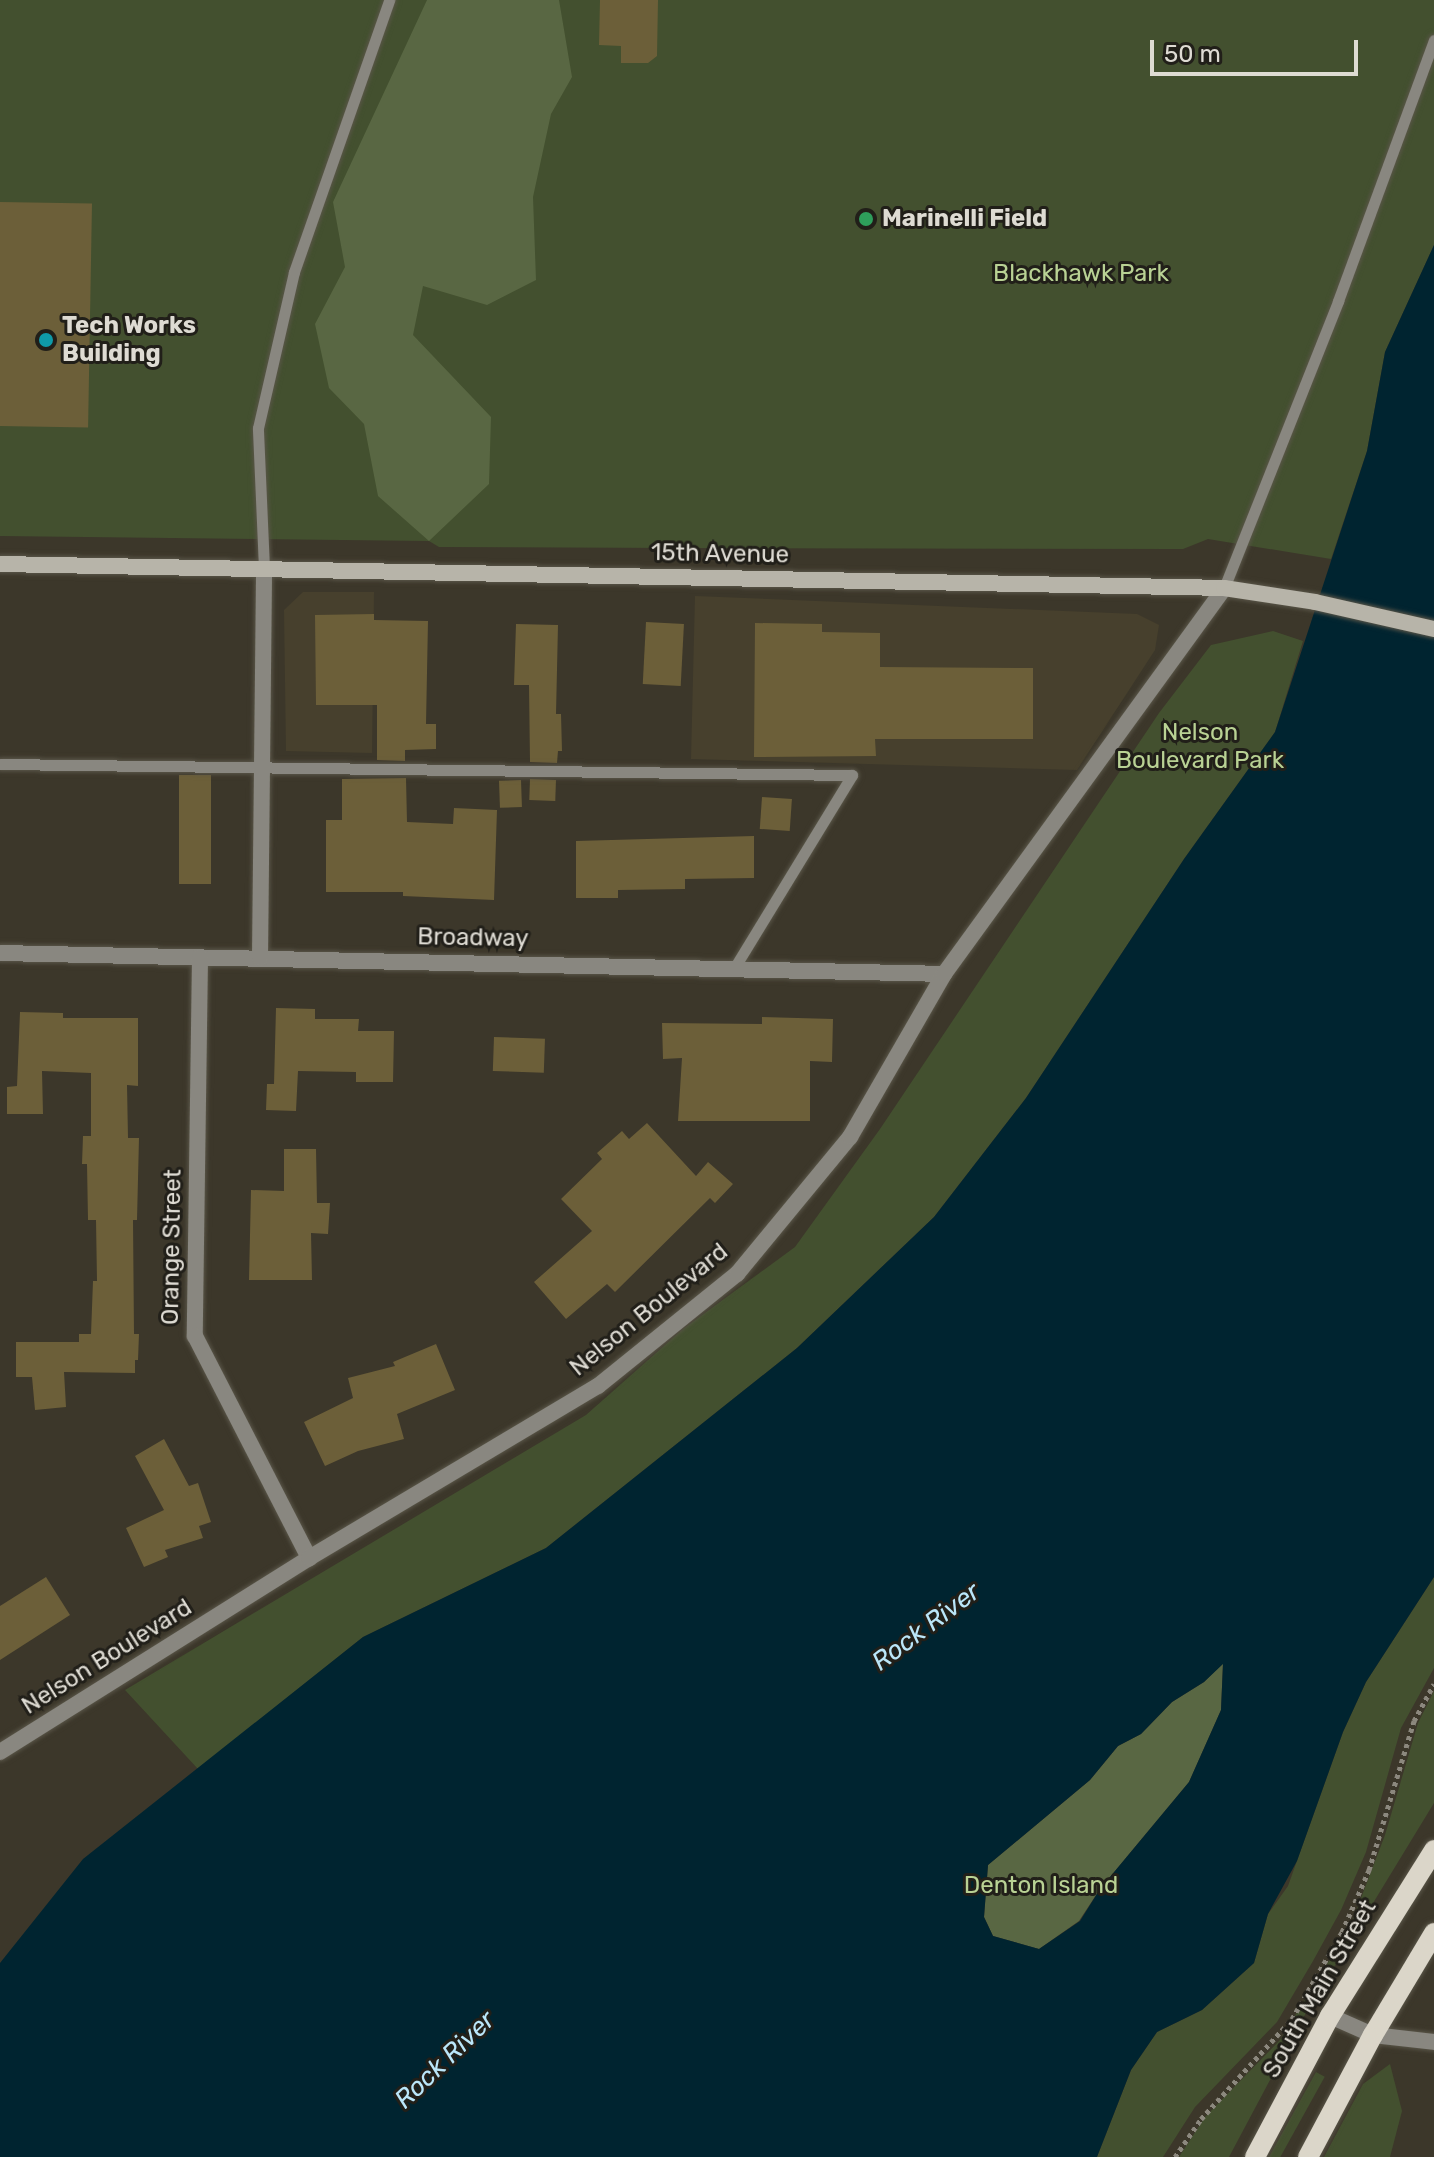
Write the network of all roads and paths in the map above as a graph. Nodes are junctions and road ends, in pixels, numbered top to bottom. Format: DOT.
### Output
graph roads {
  1 [pos="389,0"];
  2 [pos="1434,40"];
  3 [pos="0,564"];
  4 [pos="264,568"];
  5 [pos="1224,588"];
  6 [pos="1434,629"];
  7 [pos="0,764"];
  8 [pos="262,765"];
  9 [pos="0,953"];
  10 [pos="200,957"];
  11 [pos="260,958"];
  12 [pos="735,967"];
  13 [pos="944,974"];
  14 [pos="309,1558"];
  15 [pos="1434,1684"];
  16 [pos="0,1752"];
  17 [pos="1434,1850"];
  18 [pos="1434,1933"];
  19 [pos="1330,2016"];
  20 [pos="1373,2035"];
  21 [pos="1434,2042"];
  22 [pos="1175,2157"];
  23 [pos="1255,2157"];
  24 [pos="1308,2157"];
  1 -- 4 [label="lane"];
  2 -- 5 [label="lane"];
  3 -- 4 [label="main road, 15th Avenue"];
  4 -- 5 [label="main road, 15th Avenue"];
  4 -- 8 [label="street"];
  5 -- 6 [label="main road, 15th Avenue"];
  5 -- 13 [label="street, Nelson Boulevard"];
  7 -- 8 [label="lane"];
  8 -- 11 [label="street"];
  8 -- 12 [label="lane"];
  9 -- 10 [label="street, Broadway"];
  10 -- 11 [label="street, Broadway"];
  10 -- 14 [label="street, Orange Street"];
  11 -- 12 [label="street, Broadway"];
  12 -- 13 [label="street, Broadway"];
  13 -- 14 [label="street, Nelson Boulevard"];
  14 -- 16 [label="street, Nelson Boulevard"];
  15 -- 22 [label="path"];
  17 -- 19 [label="main road, South Main Street"];
  18 -- 20 [label="main road"];
  19 -- 20 [label="street"];
  19 -- 23 [label="main road, South Main Street"];
  20 -- 21 [label="street"];
  20 -- 24 [label="main road"];
}
